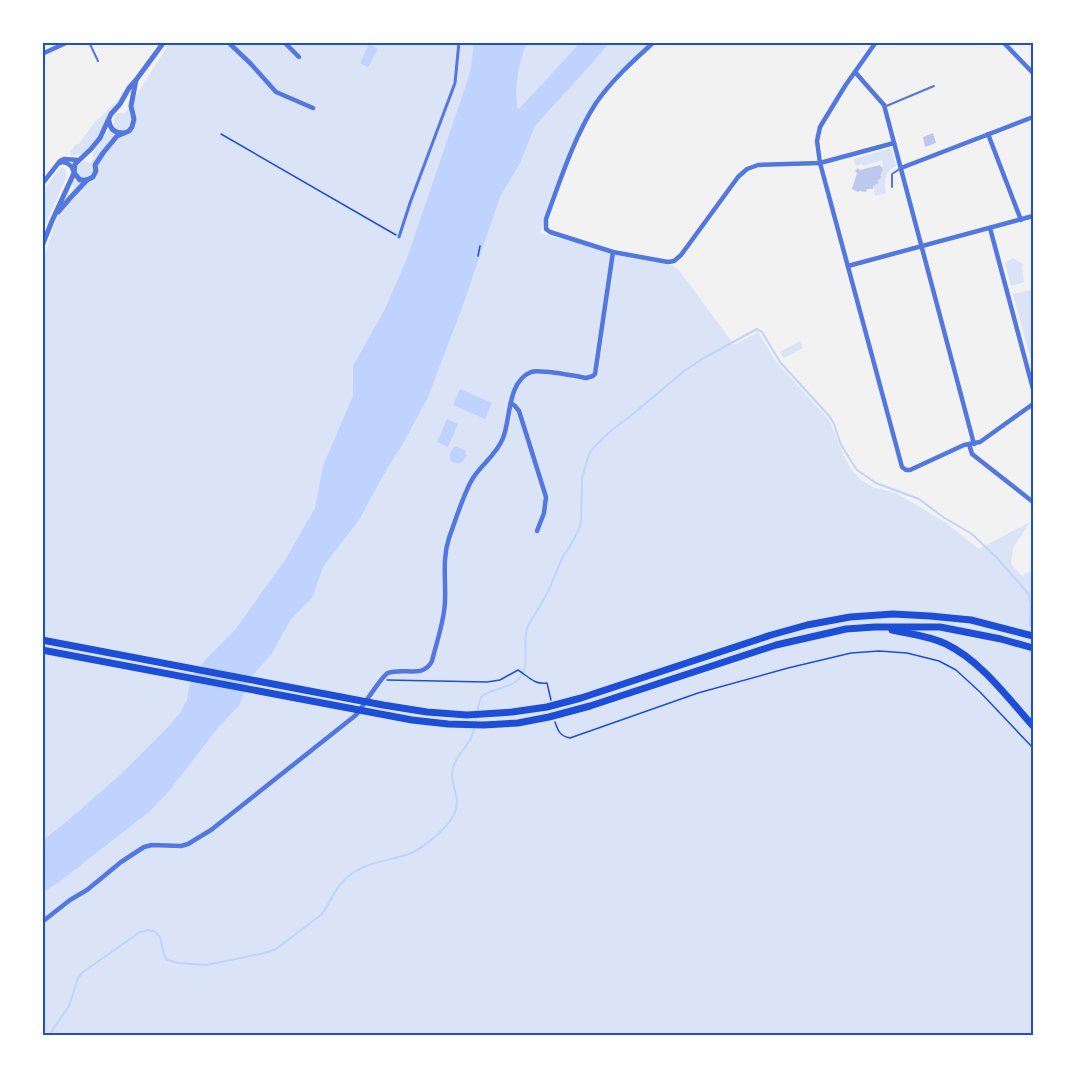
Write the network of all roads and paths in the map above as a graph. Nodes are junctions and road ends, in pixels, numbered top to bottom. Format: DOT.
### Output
graph roads {
  1 [pos="68,42"];
  2 [pos="89,42"];
  3 [pos="164,42"];
  4 [pos="228,42"];
  5 [pos="284,42"];
  6 [pos="459,42"];
  7 [pos="654,42"];
  8 [pos="876,42"];
  9 [pos="1003,42"];
  10 [pos="42,54"];
  11 [pos="299,57"];
  12 [pos="98,61"];
  13 [pos="855,72"];
  14 [pos="1033,73"];
  15 [pos="136,80"];
  16 [pos="934,86"];
  17 [pos="884,107"];
  18 [pos="313,108"];
  19 [pos="114,111"];
  20 [pos="132,114"];
  21 [pos="1033,117"];
  22 [pos="109,119"];
  23 [pos="124,133"];
  24 [pos="221,134"];
  25 [pos="988,134"];
  26 [pos="894,143"];
  27 [pos="79,159"];
  28 [pos="92,161"];
  29 [pos="59,162"];
  30 [pos="820,163"];
  31 [pos="901,168"];
  32 [pos="74,172"];
  33 [pos="87,180"];
  34 [pos="42,184"];
  35 [pos="892,187"];
  36 [pos="1033,216"];
  37 [pos="1021,220"];
  38 [pos="52,221"];
  39 [pos="990,228"];
  40 [pos="399,237"];
  41 [pos="42,246"];
  42 [pos="480,246"];
  43 [pos="921,246"];
  44 [pos="479,251"];
  45 [pos="613,252"];
  46 [pos="486,253"];
  47 [pos="478,256"];
  48 [pos="848,266"];
  49 [pos="1033,388"];
  50 [pos="511,403"];
  51 [pos="1033,404"];
  52 [pos="971,444"];
  53 [pos="1033,502"];
  54 [pos="537,531"];
  55 [pos="875,627"];
  56 [pos="1033,636"];
  57 [pos="42,640"];
  58 [pos="1033,648"];
  59 [pos="42,650"];
  60 [pos="380,680"];
  61 [pos="553,706"];
  62 [pos="555,717"];
  63 [pos="1033,726"];
  64 [pos="1033,748"];
  65 [pos="42,922"];
  1 -- 10 [label="street"];
  2 -- 12 [label="lane"];
  3 -- 15 [label="street"];
  4 -- 18 [label="street"];
  5 -- 11 [label="street"];
  6 -- 40 [label="street"];
  7 -- 45 [label="street"];
  8 -- 13 [label="street"];
  9 -- 14 [label="street"];
  13 -- 17 [label="street"];
  13 -- 30 [label="street"];
  15 -- 19 [label="street"];
  15 -- 20 [label="street"];
  16 -- 17 [label="lane"];
  17 -- 26 [label="street"];
  19 -- 20 [label="street"];
  19 -- 22 [label="street"];
  20 -- 23 [label="street"];
  21 -- 25 [label="street"];
  22 -- 23 [label="street"];
  22 -- 27 [label="street"];
  23 -- 28 [label="street"];
  24 -- 40 [label="path"];
  25 -- 31 [label="street"];
  25 -- 37 [label="street"];
  26 -- 30 [label="street"];
  26 -- 31 [label="street"];
  27 -- 28 [label="street"];
  27 -- 29 [label="street"];
  27 -- 32 [label="street"];
  28 -- 33 [label="street"];
  29 -- 32 [label="street"];
  29 -- 34 [label="street"];
  30 -- 45 [label="street"];
  30 -- 48 [label="street"];
  31 -- 35 [label="lane"];
  31 -- 43 [label="street"];
  32 -- 33 [label="street"];
  32 -- 38 [label="street"];
  33 -- 38 [label="street"];
  36 -- 37 [label="street"];
  37 -- 39 [label="street"];
  38 -- 41 [label="street"];
  39 -- 43 [label="street"];
  39 -- 49 [label="street"];
  42 -- 44 [label="path"];
  43 -- 48 [label="street"];
  43 -- 52 [label="street"];
  44 -- 46 [label="path"];
  44 -- 47 [label="path"];
  45 -- 50 [label="street"];
  48 -- 52 [label="street"];
  50 -- 54 [label="street"];
  50 -- 60 [label="street"];
  51 -- 52 [label="street"];
  52 -- 53 [label="street"];
  55 -- 58 [label="highway"];
  55 -- 62 [label="highway"];
  55 -- 63 [label="highway"];
  56 -- 61 [label="highway"];
  57 -- 61 [label="highway"];
  59 -- 62 [label="highway"];
  60 -- 61 [label="path"];
  60 -- 65 [label="street"];
  62 -- 64 [label="path"];
}
